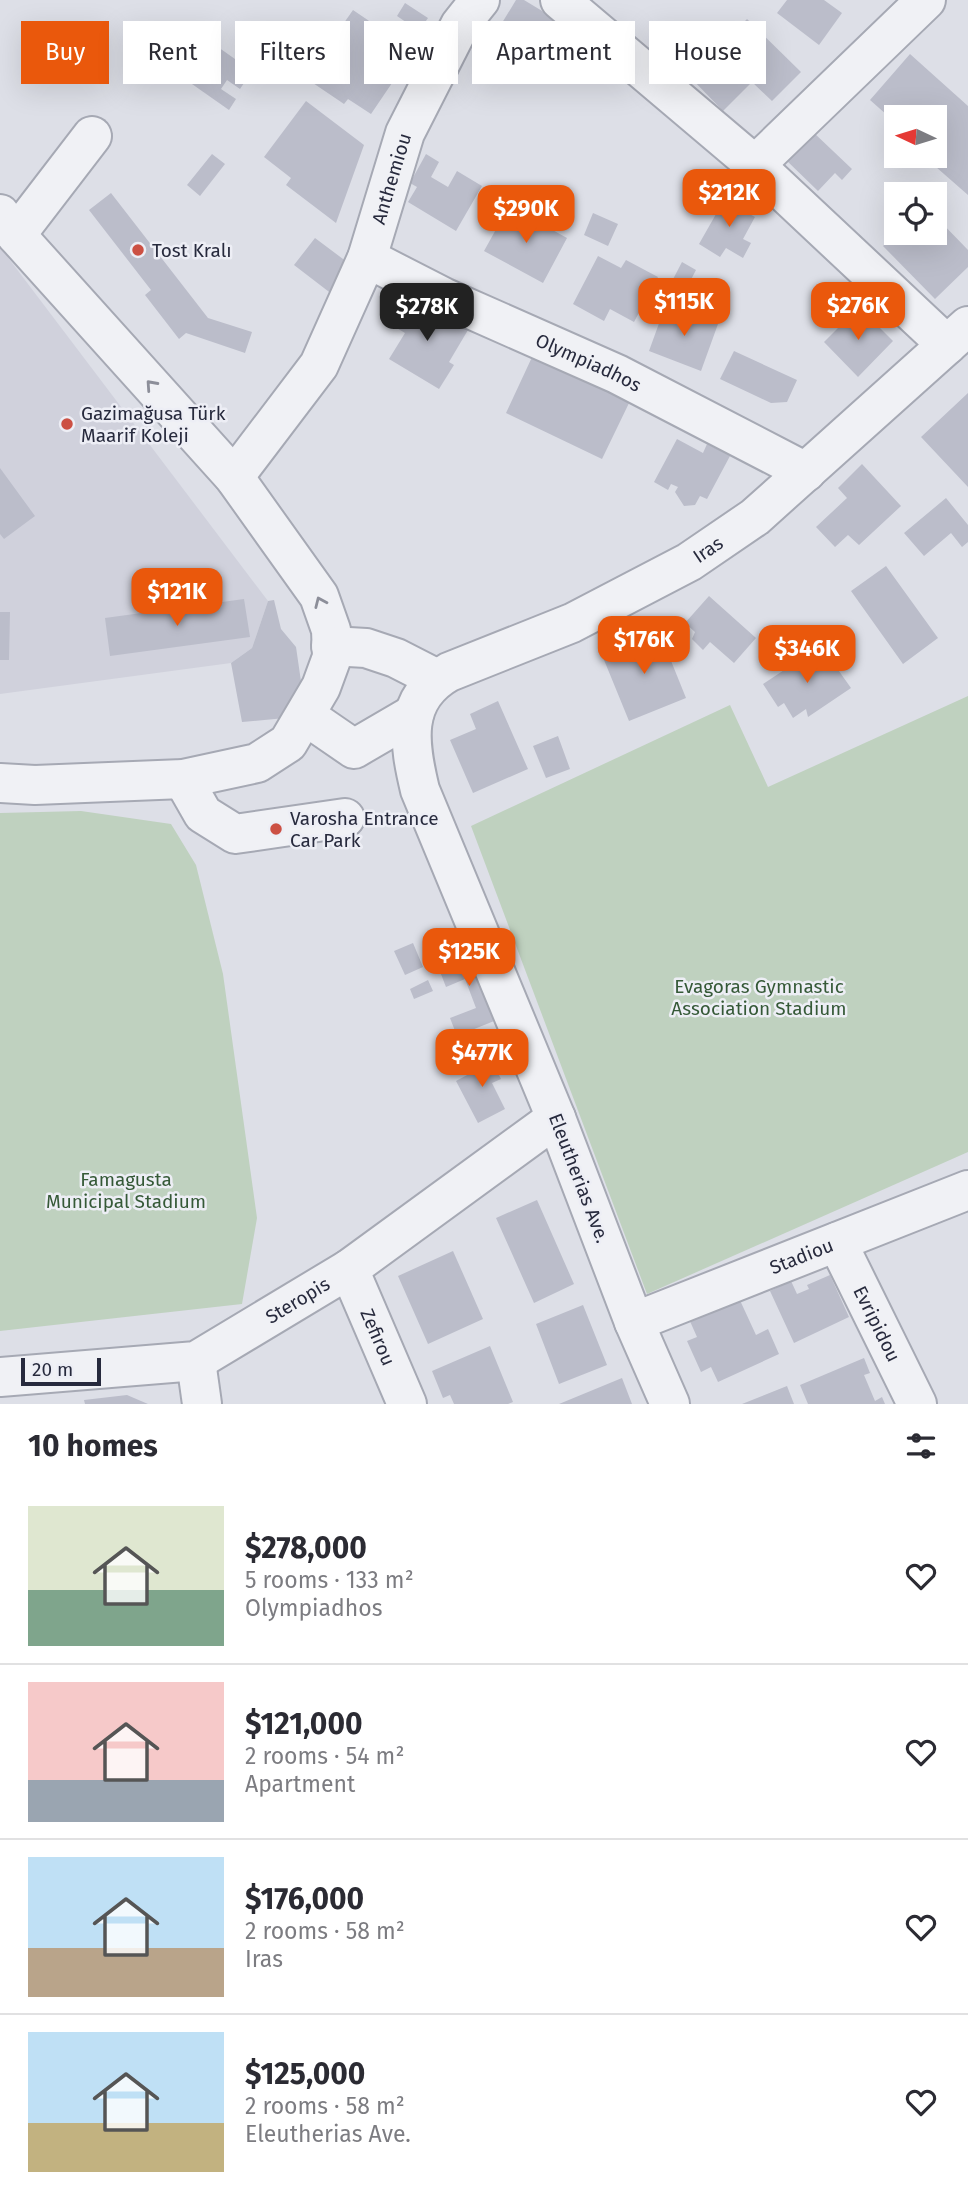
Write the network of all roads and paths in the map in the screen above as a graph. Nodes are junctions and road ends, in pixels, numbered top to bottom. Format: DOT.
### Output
graph roads {
  1 [pos="480,0"];
  2 [pos="560,0"];
  3 [pos="926,0"];
  4 [pos="92,136"];
  5 [pos="755,165"];
  6 [pos="8,224"];
  7 [pos="367,258"];
  8 [pos="957,335"];
  9 [pos="806,472"];
  10 [pos="234,477"];
  11 [pos="331,646"];
  12 [pos="437,679"];
  13 [pos="414,714"];
  14 [pos="306,716"];
  15 [pos="183,779"];
  16 [pos="0,783"];
  17 [pos="345,818"];
  18 [pos="556,1118"];
  19 [pos="968,1190"];
  20 [pos="837,1242"];
  21 [pos="349,1269"];
  22 [pos="634,1322"];
  23 [pos="196,1361"];
  24 [pos="0,1377"];
  25 [pos="202,1404"];
  26 [pos="407,1404"];
  27 [pos="670,1404"];
  28 [pos="917,1404"];
  1 -- 7 [label="street, Anthemiou"];
  2 -- 5 [label="street"];
  3 -- 5 [label="street"];
  4 -- 6 [label="street"];
  5 -- 8 [label="street"];
  10 -- 6 [label="street, one-way"];
  7 -- 9 [label="street, Olympiadhos"];
  7 -- 10 [label="street, Anthemiou"];
  8 -- 9 [label="street, Iras"];
  9 -- 12 [label="street, Iras"];
  11 -- 10 [label="street, one-way"];
  11 -- 12 [label="street"];
  11 -- 14 [label="street"];
  12 -- 13 [label="street, Iras"];
  13 -- 14 [label="street"];
  13 -- 18 [label="street, Eleutherias Ave."];
  14 -- 15 [label="street"];
  15 -- 16 [label="street"];
  15 -- 17 [label="street"];
  18 -- 21 [label="street, Steropis"];
  18 -- 22 [label="street, Eleutherias Ave."];
  19 -- 20 [label="street, Stadiou"];
  20 -- 22 [label="street, Stadiou"];
  20 -- 28 [label="street, Evripidou"];
  21 -- 23 [label="street, Steropis"];
  21 -- 26 [label="street, Zefirou"];
  22 -- 27 [label="street, Eleutherias Ave."];
  23 -- 24 [label="street, Steropis"];
  23 -- 25 [label="street"];
}
